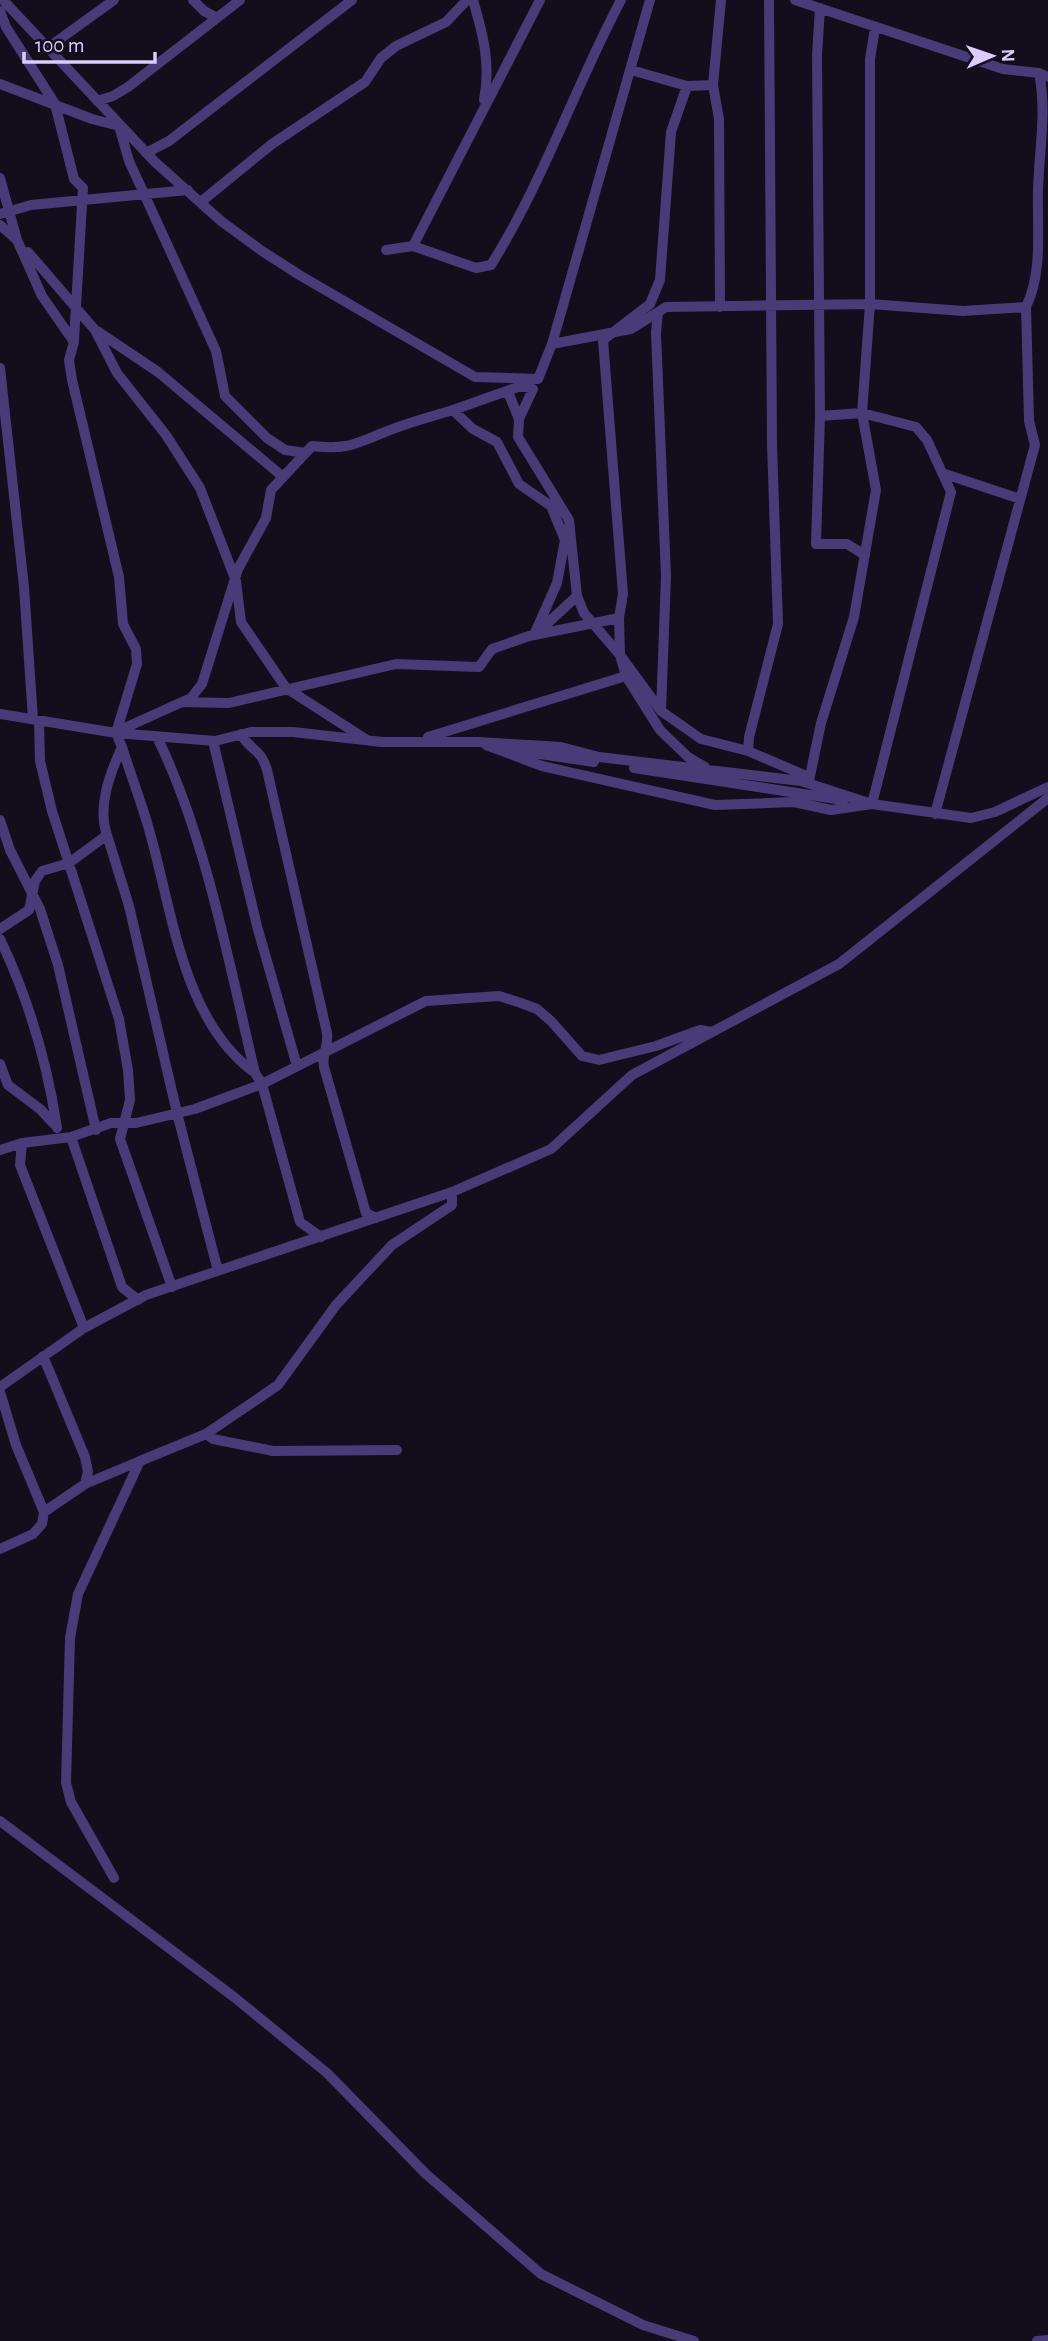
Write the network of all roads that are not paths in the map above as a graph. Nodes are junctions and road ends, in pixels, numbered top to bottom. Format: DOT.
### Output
graph roads {
  1 [pos="3,0"];
  2 [pos="114,0"];
  3 [pos="193,0"];
  4 [pos="240,0"];
  5 [pos="352,0"];
  6 [pos="467,0"];
  7 [pos="473,0"];
  8 [pos="540,0"];
  9 [pos="621,0"];
  10 [pos="650,0"];
  11 [pos="721,0"];
  12 [pos="769,0"];
  13 [pos="795,0"];
  14 [pos="820,8"];
  15 [pos="0,11"];
  16 [pos="217,18"];
  17 [pos="874,28"];
  18 [pos="49,47"];
  19 [pos="631,70"];
  20 [pos="1043,75"];
  21 [pos="0,84"];
  22 [pos="713,85"];
  23 [pos="687,86"];
  24 [pos="97,101"];
  25 [pos="55,104"];
  26 [pos="481,113"];
  27 [pos="119,126"];
  28 [pos="146,153"];
  29 [pos="0,178"];
  30 [pos="188,190"];
  31 [pos="144,194"];
  32 [pos="84,200"];
  33 [pos="202,201"];
  34 [pos="4,212"];
  35 [pos="0,225"];
  36 [pos="17,240"];
  37 [pos="413,246"];
  38 [pos="386,250"];
  39 [pos="870,304"];
  40 [pos="75,305"];
  41 [pos="772,306"];
  42 [pos="819,306"];
  43 [pos="720,307"];
  44 [pos="1026,307"];
  45 [pos="659,312"];
  46 [pos="95,330"];
  47 [pos="617,332"];
  48 [pos="74,342"];
  49 [pos="552,344"];
  50 [pos="0,368"];
  51 [pos="508,392"];
  52 [pos="453,410"];
  53 [pos="862,413"];
  54 [pos="820,415"];
  55 [pos="519,419"];
  56 [pos="1048,444"];
  57 [pos="1035,445"];
  58 [pos="305,453"];
  59 [pos="942,473"];
  60 [pos="282,476"];
  61 [pos="1020,499"];
  62 [pos="864,555"];
  63 [pos="236,581"];
  64 [pos="577,596"];
  65 [pos="619,618"];
  66 [pos="594,623"];
  67 [pos="534,635"];
  68 [pos="620,655"];
  69 [pos="626,676"];
  70 [pos="286,688"];
  71 [pos="182,702"];
  72 [pos="661,711"];
  73 [pos="0,714"];
  74 [pos="36,720"];
  75 [pos="116,733"];
  76 [pos="241,734"];
  77 [pos="157,737"];
  78 [pos="212,741"];
  79 [pos="369,741"];
  80 [pos="416,741"];
  81 [pos="478,742"];
  82 [pos="122,747"];
  83 [pos="493,747"];
  84 [pos="748,751"];
  85 [pos="710,770"];
  86 [pos="809,780"];
  87 [pos="1048,788"];
  88 [pos="1048,798"];
  89 [pos="872,804"];
  90 [pos="939,814"];
  91 [pos="0,820"];
  92 [pos="107,835"];
  93 [pos="69,863"];
  94 [pos="32,898"];
  95 [pos="0,929"];
  96 [pos="0,939"];
  97 [pos="712,1032"];
  98 [pos="324,1053"];
  99 [pos="0,1064"];
  100 [pos="297,1066"];
  101 [pos="255,1073"];
  102 [pos="262,1084"];
  103 [pos="177,1113"];
  104 [pos="125,1123"];
  105 [pos="96,1130"];
  106 [pos="63,1134"];
  107 [pos="22,1143"];
  108 [pos="0,1150"];
  109 [pos="452,1192"];
  110 [pos="376,1218"];
  111 [pos="321,1237"];
  112 [pos="218,1271"];
  113 [pos="172,1287"];
  114 [pos="138,1300"];
  115 [pos="84,1328"];
  116 [pos="43,1356"];
  117 [pos="0,1387"];
  118 [pos="0,1392"];
  119 [pos="206,1434"];
  120 [pos="397,1450"];
  121 [pos="140,1461"];
  122 [pos="85,1484"];
  123 [pos="44,1512"];
  124 [pos="0,1549"];
  125 [pos="0,1821"];
  126 [pos="114,1878"];
  127 [pos="1048,2340"];
  128 [pos="694,2341"];
  129 [pos="1037,2341"];
  1 -- 18 [label="street"];
  2 -- 18 [label="street"];
  3 -- 16 [label="street"];
  4 -- 16 [label="street"];
  5 -- 28 [label="street"];
  6 -- 33 [label="street"];
  7 -- 26 [label="street"];
  8 -- 26 [label="street"];
  9 -- 37 [label="street"];
  10 -- 19 [label="street"];
  11 -- 22 [label="street"];
  12 -- 41 [label="street"];
  13 -- 14 [label="street"];
  14 -- 17 [label="street"];
  14 -- 42 [label="street"];
  15 -- 25 [label="street"];
  16 -- 24 [label="street"];
  17 -- 20 [label="street"];
  17 -- 39 [label="street"];
  18 -- 24 [label="street"];
  19 -- 23 [label="street"];
  19 -- 49 [label="street"];
  20 -- 44 [label="street"];
  21 -- 25 [label="street"];
  22 -- 23 [label="street"];
  22 -- 43 [label="street"];
  23 -- 47 [label="street"];
  24 -- 27 [label="street"];
  25 -- 27 [label="street"];
  25 -- 32 [label="street"];
  26 -- 37 [label="street"];
  27 -- 28 [label="street"];
  27 -- 31 [label="street"];
  28 -- 30 [label="street"];
  29 -- 34 [label="street"];
  30 -- 31 [label="street"];
  30 -- 33 [label="street"];
  31 -- 32 [label="street"];
  31 -- 58 [label="street"];
  32 -- 34 [label="street"];
  32 -- 40 [label="street"];
  33 -- 49 [label="street"];
  34 -- 36 [label="street"];
  35 -- 36 [label="street"];
  36 -- 40 [label="street"];
  36 -- 48 [label="street"];
  37 -- 38 [label="street"];
  39 -- 42 [label="street"];
  39 -- 44 [label="street"];
  39 -- 53 [label="street"];
  40 -- 46 [label="street"];
  40 -- 48 [label="street"];
  41 -- 42 [label="street"];
  41 -- 43 [label="street"];
  41 -- 84 [label="street"];
  42 -- 54 [label="street"];
  43 -- 45 [label="street"];
  44 -- 57 [label="street"];
  45 -- 47 [label="street"];
  45 -- 72 [label="street"];
  46 -- 60 [label="street"];
  46 -- 63 [label="street"];
  47 -- 49 [label="street"];
  47 -- 65 [label="street"];
  48 -- 75 [label="street"];
  50 -- 74 [label="street"];
  51 -- 52 [label="street"];
  51 -- 55 [label="street"];
  51 -- 55 [label="street"];
  52 -- 58 [label="street"];
  52 -- 67 [label="street"];
  53 -- 54 [label="street"];
  53 -- 59 [label="street"];
  53 -- 62 [label="street"];
  54 -- 62 [label="street"];
  55 -- 64 [label="street"];
  56 -- 57 [label="street"];
  57 -- 61 [label="street"];
  58 -- 60 [label="street"];
  59 -- 61 [label="street"];
  59 -- 89 [label="street"];
  60 -- 63 [label="street"];
  61 -- 90 [label="street"];
  62 -- 86 [label="street"];
  63 -- 70 [label="street"];
  63 -- 71 [label="street"];
  64 -- 66 [label="street"];
  64 -- 67 [label="street"];
  65 -- 66 [label="street"];
  65 -- 68 [label="street"];
  66 -- 67 [label="street"];
  66 -- 68 [label="street"];
  67 -- 70 [label="street"];
  68 -- 69 [label="street"];
  68 -- 72 [label="street"];
  69 -- 80 [label="street"];
  69 -- 85 [label="street"];
  70 -- 71 [label="street"];
  70 -- 79 [label="street"];
  71 -- 75 [label="street"];
  72 -- 84 [label="street"];
  73 -- 74 [label="street"];
  74 -- 75 [label="street"];
  74 -- 93 [label="street"];
  75 -- 77 [label="street"];
  75 -- 82 [label="street"];
  76 -- 78 [label="street"];
  76 -- 79 [label="street"];
  76 -- 98 [label="street"];
  77 -- 78 [label="street"];
  77 -- 101 [label="street"];
  78 -- 100 [label="street"];
  79 -- 80 [label="street"];
  80 -- 81 [label="street"];
  81 -- 83 [label="street"];
  81 -- 85 [label="street"];
  82 -- 92 [label="street"];
  82 -- 101 [label="street"];
  83 -- 89 [label="street"];
  83 -- 89 [label="street"];
  84 -- 86 [label="street"];
  85 -- 86 [label="street"];
  86 -- 89 [label="street"];
  87 -- 90 [label="street"];
  88 -- 97 [label="street"];
  89 -- 90 [label="street"];
  91 -- 94 [label="street"];
  92 -- 93 [label="street"];
  92 -- 103 [label="street"];
  93 -- 94 [label="street"];
  93 -- 104 [label="street"];
  94 -- 95 [label="street"];
  94 -- 105 [label="street"];
  96 -- 106 [label="street"];
  97 -- 98 [label="street"];
  97 -- 109 [label="street"];
  98 -- 100 [label="street"];
  98 -- 110 [label="street"];
  99 -- 106 [label="street"];
  100 -- 102 [label="street"];
  101 -- 102 [label="street"];
  102 -- 103 [label="street"];
  102 -- 111 [label="street"];
  103 -- 104 [label="street"];
  103 -- 112 [label="street"];
  104 -- 105 [label="street"];
  104 -- 113 [label="street"];
  105 -- 106 [label="street"];
  106 -- 107 [label="street"];
  106 -- 114 [label="street"];
  107 -- 108 [label="street"];
  107 -- 115 [label="street"];
  109 -- 110 [label="street"];
  109 -- 119 [label="street"];
  110 -- 111 [label="street"];
  111 -- 112 [label="street"];
  112 -- 113 [label="street"];
  113 -- 114 [label="street"];
  114 -- 115 [label="street"];
  115 -- 116 [label="street"];
  116 -- 117 [label="street"];
  116 -- 122 [label="street"];
  118 -- 123 [label="street"];
  119 -- 120 [label="street"];
  119 -- 121 [label="street"];
  121 -- 122 [label="street"];
  121 -- 126 [label="street"];
  122 -- 123 [label="street"];
  123 -- 124 [label="street"];
  125 -- 128 [label="street"];
  127 -- 129 [label="street"];
}
